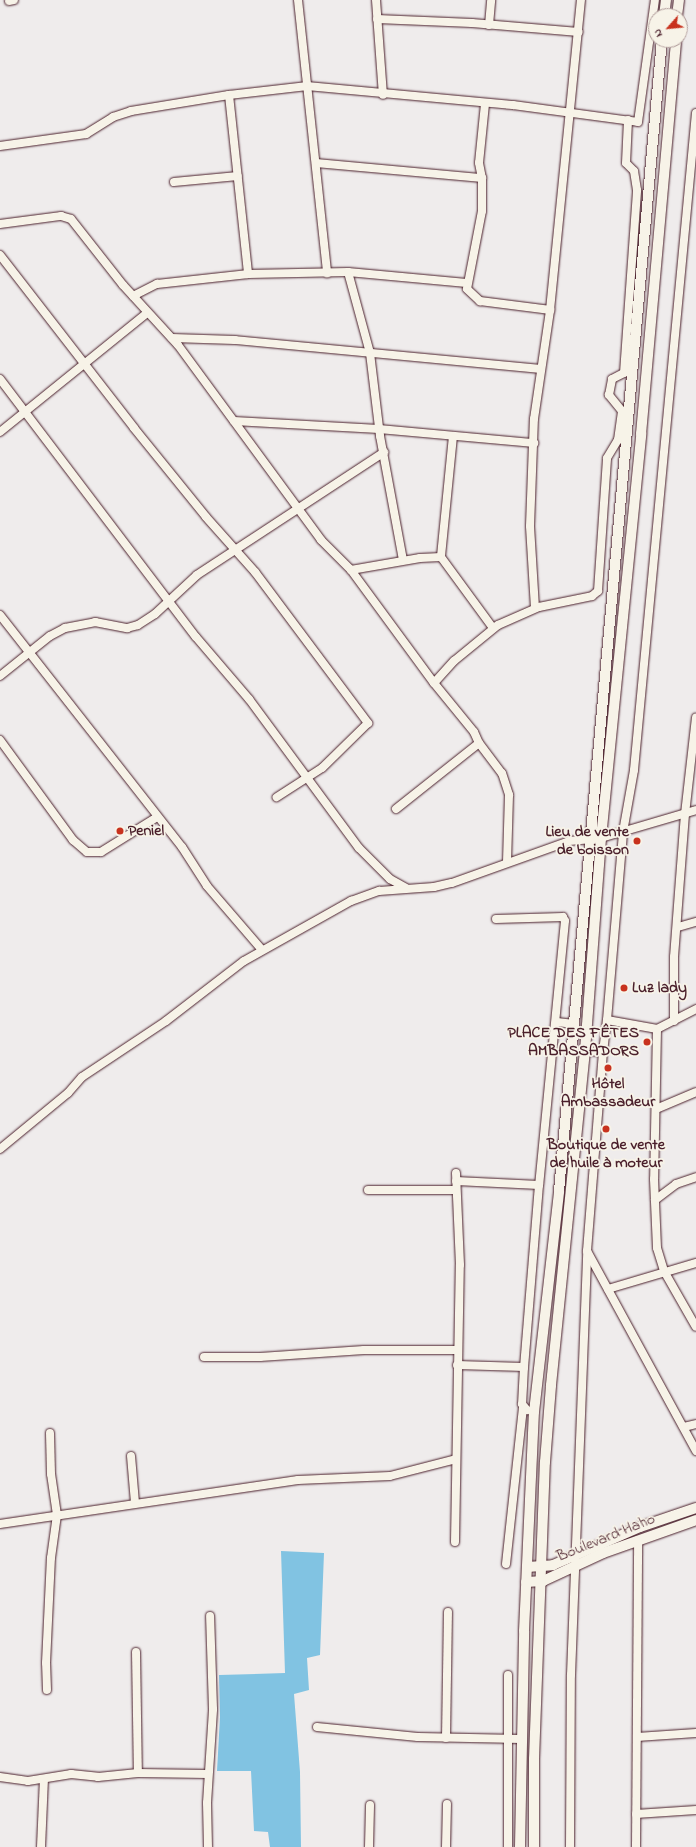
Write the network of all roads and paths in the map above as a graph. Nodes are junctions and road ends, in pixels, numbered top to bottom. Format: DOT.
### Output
graph roads {
  1 [pos="298,0"];
  2 [pos="376,0"];
  3 [pos="491,0"];
  4 [pos="581,0"];
  5 [pos="655,0"];
  6 [pos="377,19"];
  7 [pos="489,25"];
  8 [pos="579,32"];
  9 [pos="661,48"];
  10 [pos="675,48"];
  11 [pos="307,86"];
  12 [pos="229,95"];
  13 [pos="384,95"];
  14 [pos="485,104"];
  15 [pos="696,113"];
  16 [pos="572,114"];
  17 [pos="628,120"];
  18 [pos="0,146"];
  19 [pos="316,163"];
  20 [pos="238,176"];
  21 [pos="482,178"];
  22 [pos="174,182"];
  23 [pos="0,224"];
  24 [pos="0,254"];
  25 [pos="348,272"];
  26 [pos="327,273"];
  27 [pos="248,274"];
  28 [pos="466,283"];
  29 [pos="133,296"];
  30 [pos="550,310"];
  31 [pos="147,313"];
  32 [pos="172,338"];
  33 [pos="370,353"];
  34 [pos="86,363"];
  35 [pos="540,369"];
  36 [pos="0,379"];
  37 [pos="23,413"];
  38 [pos="234,421"];
  39 [pos="379,429"];
  40 [pos="0,432"];
  41 [pos="453,436"];
  42 [pos="623,437"];
  43 [pos="534,442"];
  44 [pos="384,452"];
  45 [pos="298,507"];
  46 [pos="236,548"];
  47 [pos="441,557"];
  48 [pos="404,560"];
  49 [pos="351,570"];
  50 [pos="170,600"];
  51 [pos="535,608"];
  52 [pos="0,616"];
  53 [pos="493,628"];
  54 [pos="29,653"];
  55 [pos="0,676"];
  56 [pos="434,683"];
  57 [pos="696,718"];
  58 [pos="695,735"];
  59 [pos="0,740"];
  60 [pos="479,743"];
  61 [pos="307,779"];
  62 [pos="276,797"];
  63 [pos="396,808"];
  64 [pos="696,810"];
  65 [pos="685,814"];
  66 [pos="157,817"];
  67 [pos="623,832"];
  68 [pos="601,838"];
  69 [pos="590,839"];
  70 [pos="507,862"];
  71 [pos="407,888"];
  72 [pos="496,919"];
  73 [pos="696,922"];
  74 [pos="678,927"];
  75 [pos="262,950"];
  76 [pos="696,1009"];
  77 [pos="607,1020"];
  78 [pos="674,1021"];
  79 [pos="557,1022"];
  80 [pos="574,1024"];
  81 [pos="657,1029"];
  82 [pos="585,1051"];
  83 [pos="603,1052"];
  84 [pos="696,1092"];
  85 [pos="656,1109"];
  86 [pos="0,1149"];
  87 [pos="696,1177"];
  88 [pos="539,1185"];
  89 [pos="368,1190"];
  90 [pos="456,1190"];
  91 [pos="656,1200"];
  92 [pos="587,1251"];
  93 [pos="696,1263"];
  94 [pos="664,1271"];
  95 [pos="608,1289"];
  96 [pos="696,1327"];
  97 [pos="458,1350"];
  98 [pos="204,1357"];
  99 [pos="457,1365"];
  100 [pos="524,1367"];
  101 [pos="523,1408"];
  102 [pos="534,1412"];
  103 [pos="696,1424"];
  104 [pos="684,1427"];
  105 [pos="50,1433"];
  106 [pos="696,1451"];
  107 [pos="131,1456"];
  108 [pos="456,1459"];
  109 [pos="135,1503"];
  110 [pos="696,1508"];
  111 [pos="684,1512"];
  112 [pos="57,1515"];
  113 [pos="692,1521"];
  114 [pos="0,1524"];
  115 [pos="638,1540"];
  116 [pos="455,1542"];
  117 [pos="542,1545"];
  118 [pos="575,1559"];
  119 [pos="560,1561"];
  120 [pos="506,1564"];
  121 [pos="527,1567"];
  122 [pos="543,1568"];
  123 [pos="555,1574"];
  124 [pos="543,1581"];
  125 [pos="526,1582"];
  126 [pos="542,1598"];
  127 [pos="448,1612"];
  128 [pos="210,1616"];
  129 [pos="136,1652"];
  130 [pos="508,1675"];
  131 [pos="47,1690"];
  132 [pos="317,1726"];
  133 [pos="696,1733"];
  134 [pos="637,1737"];
  135 [pos="446,1738"];
  136 [pos="509,1739"];
  137 [pos="522,1739"];
  138 [pos="138,1773"];
  139 [pos="208,1774"];
  140 [pos="0,1777"];
  141 [pos="44,1779"];
  142 [pos="447,1804"];
  143 [pos="370,1805"];
  144 [pos="696,1810"];
  145 [pos="636,1814"];
  146 [pos="41,1847"];
  147 [pos="208,1847"];
  148 [pos="368,1847"];
  149 [pos="446,1847"];
  150 [pos="508,1847"];
  151 [pos="520,1847"];
  152 [pos="534,1847"];
  153 [pos="570,1847"];
  154 [pos="636,1847"];
  1 -- 11 [label="street"];
  2 -- 6 [label="street"];
  3 -- 7 [label="street"];
  4 -- 8 [label="street"];
  5 -- 17 [label="street"];
  6 -- 7 [label="street"];
  6 -- 13 [label="street"];
  7 -- 8 [label="street"];
  8 -- 16 [label="street"];
  9 -- 42 [label="main road"];
  10 -- 68 [label="main road"];
  11 -- 12 [label="street"];
  11 -- 13 [label="street"];
  11 -- 19 [label="street"];
  12 -- 18 [label="street"];
  12 -- 20 [label="street"];
  13 -- 14 [label="street"];
  14 -- 16 [label="street"];
  14 -- 21 [label="street"];
  15 -- 67 [label="street"];
  16 -- 17 [label="street"];
  16 -- 30 [label="street"];
  17 -- 42 [label="street"];
  19 -- 21 [label="street"];
  19 -- 26 [label="street"];
  20 -- 22 [label="street"];
  20 -- 27 [label="street"];
  21 -- 28 [label="street"];
  23 -- 29 [label="street"];
  24 -- 34 [label="street"];
  25 -- 26 [label="street"];
  25 -- 28 [label="street"];
  25 -- 33 [label="street"];
  26 -- 27 [label="street"];
  27 -- 29 [label="street"];
  28 -- 30 [label="street"];
  29 -- 31 [label="street"];
  30 -- 35 [label="street"];
  31 -- 32 [label="street"];
  31 -- 34 [label="street"];
  32 -- 33 [label="street"];
  32 -- 38 [label="street"];
  33 -- 35 [label="street"];
  33 -- 39 [label="street"];
  34 -- 37 [label="street"];
  34 -- 46 [label="street"];
  35 -- 43 [label="street"];
  36 -- 37 [label="street"];
  37 -- 40 [label="street"];
  37 -- 50 [label="street"];
  38 -- 39 [label="street"];
  38 -- 45 [label="street"];
  39 -- 41 [label="street"];
  39 -- 44 [label="street"];
  41 -- 43 [label="street"];
  41 -- 47 [label="street"];
  42 -- 51 [label="street"];
  42 -- 69 [label="main road"];
  43 -- 51 [label="street"];
  44 -- 45 [label="street"];
  44 -- 48 [label="street"];
  45 -- 46 [label="street"];
  45 -- 49 [label="street"];
  46 -- 50 [label="street"];
  46 -- 61 [label="street"];
  47 -- 48 [label="street"];
  47 -- 53 [label="street"];
  48 -- 49 [label="street"];
  49 -- 56 [label="street"];
  50 -- 54 [label="street"];
  50 -- 61 [label="street"];
  51 -- 53 [label="street"];
  52 -- 54 [label="street"];
  53 -- 56 [label="street"];
  54 -- 55 [label="street"];
  54 -- 66 [label="street"];
  56 -- 60 [label="street"];
  57 -- 58 [label="street"];
  58 -- 65 [label="street"];
  59 -- 66 [label="street"];
  60 -- 63 [label="street"];
  60 -- 70 [label="street"];
  61 -- 62 [label="street"];
  61 -- 71 [label="street"];
  64 -- 65 [label="street"];
  65 -- 67 [label="street"];
  65 -- 74 [label="street"];
  66 -- 75 [label="street"];
  67 -- 68 [label="street"];
  67 -- 77 [label="street"];
  68 -- 69 [label="street"];
  68 -- 82 [label="main road"];
  69 -- 70 [label="street"];
  69 -- 80 [label="main road"];
  70 -- 71 [label="street"];
  71 -- 75 [label="street"];
  72 -- 79 [label="street"];
  73 -- 74 [label="street"];
  74 -- 78 [label="street"];
  75 -- 86 [label="street"];
  76 -- 78 [label="street"];
  77 -- 81 [label="street"];
  77 -- 83 [label="street"];
  78 -- 81 [label="street"];
  79 -- 80 [label="street"];
  79 -- 88 [label="street"];
  80 -- 102 [label="main road"];
  81 -- 85 [label="street"];
  82 -- 83 [label="street"];
  82 -- 117 [label="main road"];
  83 -- 92 [label="street"];
  84 -- 85 [label="street"];
  85 -- 91 [label="street"];
  87 -- 91 [label="street"];
  88 -- 90 [label="street"];
  88 -- 100 [label="street"];
  89 -- 90 [label="street"];
  90 -- 97 [label="street"];
  91 -- 94 [label="street"];
  92 -- 95 [label="street"];
  92 -- 118 [label="street"];
  93 -- 94 [label="street"];
  94 -- 95 [label="street"];
  94 -- 96 [label="street"];
  95 -- 104 [label="street"];
  97 -- 98 [label="street"];
  97 -- 99 [label="street"];
  99 -- 100 [label="street"];
  99 -- 108 [label="street"];
  100 -- 101 [label="street"];
  101 -- 102 [label="street"];
  101 -- 120 [label="street"];
  102 -- 121 [label="main road"];
  103 -- 104 [label="street"];
  104 -- 106 [label="street"];
  105 -- 112 [label="street"];
  107 -- 109 [label="street"];
  108 -- 109 [label="street"];
  108 -- 116 [label="street"];
  109 -- 112 [label="street"];
  110 -- 111 [label="main road, Boulevard Haho"];
  111 -- 113 [label="main road"];
  111 -- 118 [label="main road, Boulevard Haho"];
  112 -- 114 [label="street"];
  112 -- 131 [label="street"];
  113 -- 115 [label="main road, Boulevard Haho"];
  115 -- 118 [label="main road, Boulevard Haho"];
  115 -- 134 [label="street"];
  117 -- 119 [label="main road"];
  117 -- 122 [label="main road"];
  118 -- 119 [label="main road, Boulevard Haho"];
  118 -- 123 [label="main road, Boulevard Haho"];
  118 -- 153 [label="street"];
  119 -- 122 [label="main road, Boulevard Haho"];
  121 -- 122 [label="main road, Boulevard Haho"];
  121 -- 125 [label="main road"];
  122 -- 124 [label="main road"];
  123 -- 124 [label="main road, Boulevard Haho"];
  123 -- 126 [label="main road"];
  124 -- 125 [label="main road, Boulevard Haho"];
  124 -- 126 [label="main road"];
  125 -- 137 [label="main road"];
  126 -- 152 [label="main road"];
  127 -- 135 [label="street"];
  128 -- 139 [label="street"];
  129 -- 138 [label="street"];
  130 -- 136 [label="street"];
  132 -- 135 [label="street"];
  133 -- 134 [label="street"];
  134 -- 145 [label="street"];
  135 -- 136 [label="street"];
  136 -- 137 [label="street"];
  136 -- 150 [label="street"];
  137 -- 151 [label="main road"];
  138 -- 139 [label="street"];
  138 -- 141 [label="street"];
  139 -- 147 [label="street"];
  140 -- 141 [label="street"];
  141 -- 146 [label="street"];
  142 -- 149 [label="street"];
  143 -- 148 [label="street"];
  144 -- 145 [label="street"];
  145 -- 154 [label="street"];
}
